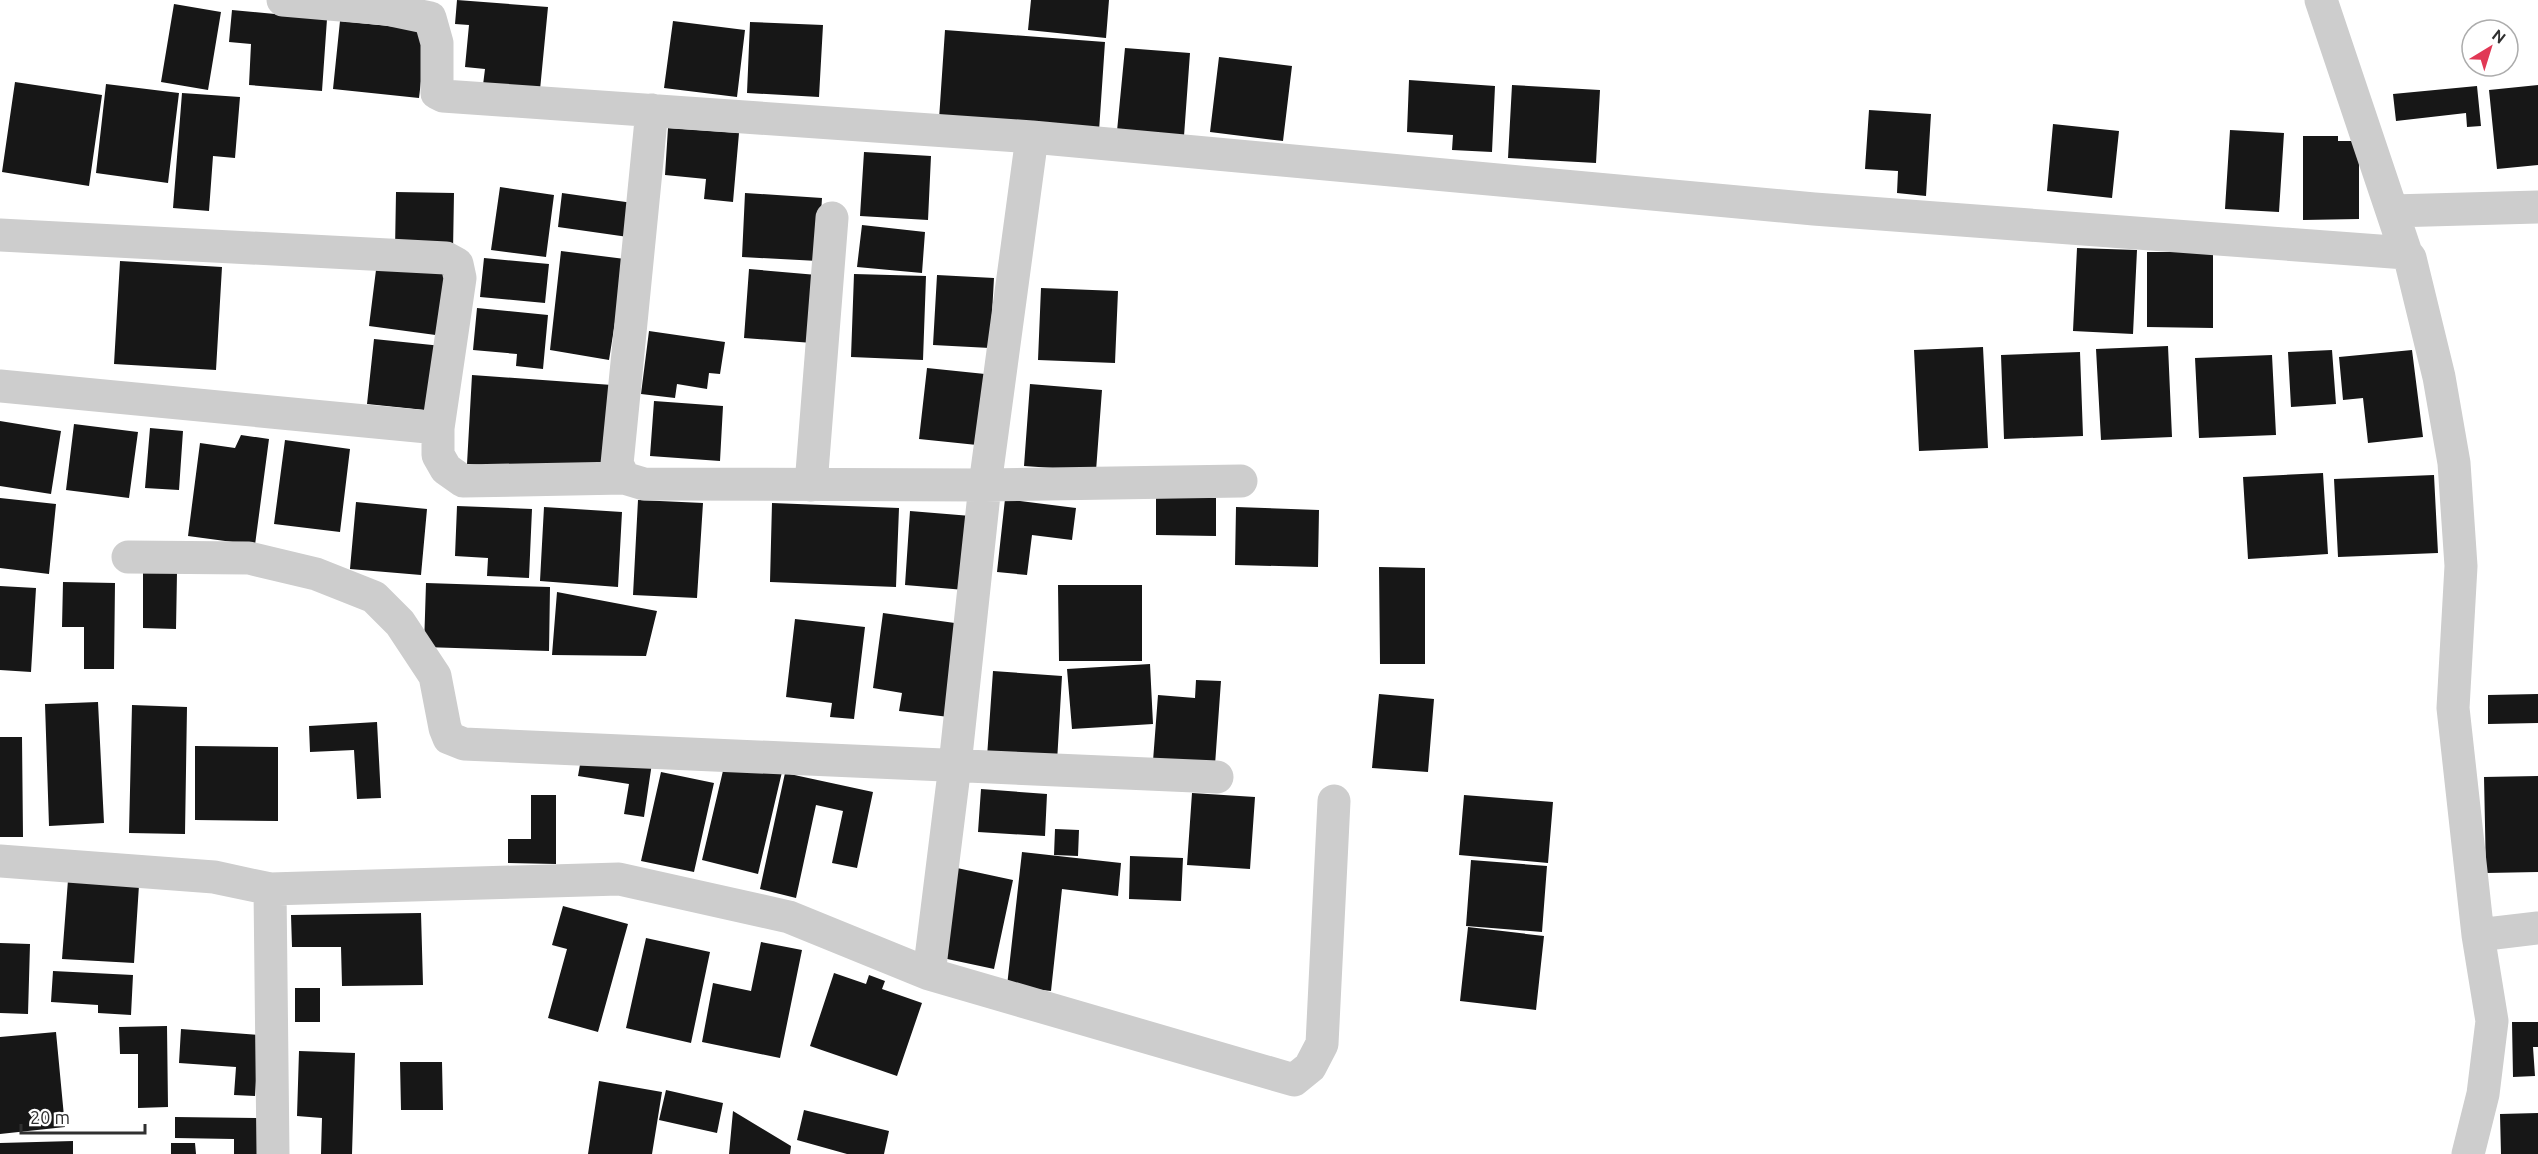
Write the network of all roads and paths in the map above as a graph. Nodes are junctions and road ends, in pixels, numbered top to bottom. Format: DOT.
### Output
graph roads {
  1 [pos="283,0"];
  2 [pos="2321,0"];
  3 [pos="651,110"];
  4 [pos="1032,136"];
  5 [pos="2538,207"];
  6 [pos="2392,211"];
  7 [pos="832,218"];
  8 [pos="0,235"];
  9 [pos="2406,252"];
  10 [pos="0,386"];
  11 [pos="438,428"];
  12 [pos="624,478"];
  13 [pos="1241,481"];
  14 [pos="811,485"];
  15 [pos="985,485"];
  16 [pos="128,557"];
  17 [pos="955,765"];
  18 [pos="1217,777"];
  19 [pos="1334,801"];
  20 [pos="0,861"];
  21 [pos="270,889"];
  22 [pos="2538,928"];
  23 [pos="2478,935"];
  24 [pos="929,974"];
  25 [pos="273,1154"];
  26 [pos="2468,1154"];
  1 -- 3 [label="street"];
  2 -- 6 [label="street"];
  3 -- 4 [label="street"];
  3 -- 12 [label="street"];
  4 -- 9 [label="street"];
  4 -- 15 [label="street"];
  5 -- 6 [label="street"];
  6 -- 9 [label="street"];
  7 -- 14 [label="street"];
  8 -- 11 [label="street"];
  9 -- 23 [label="street"];
  10 -- 11 [label="street"];
  11 -- 12 [label="street"];
  12 -- 14 [label="street"];
  13 -- 15 [label="street"];
  14 -- 15 [label="street"];
  15 -- 17 [label="street"];
  16 -- 17 [label="street"];
  17 -- 18 [label="street"];
  17 -- 24 [label="street"];
  19 -- 24 [label="street"];
  20 -- 21 [label="street"];
  21 -- 24 [label="street"];
  21 -- 25 [label="street"];
  22 -- 23 [label="street"];
  23 -- 26 [label="street"];
}
